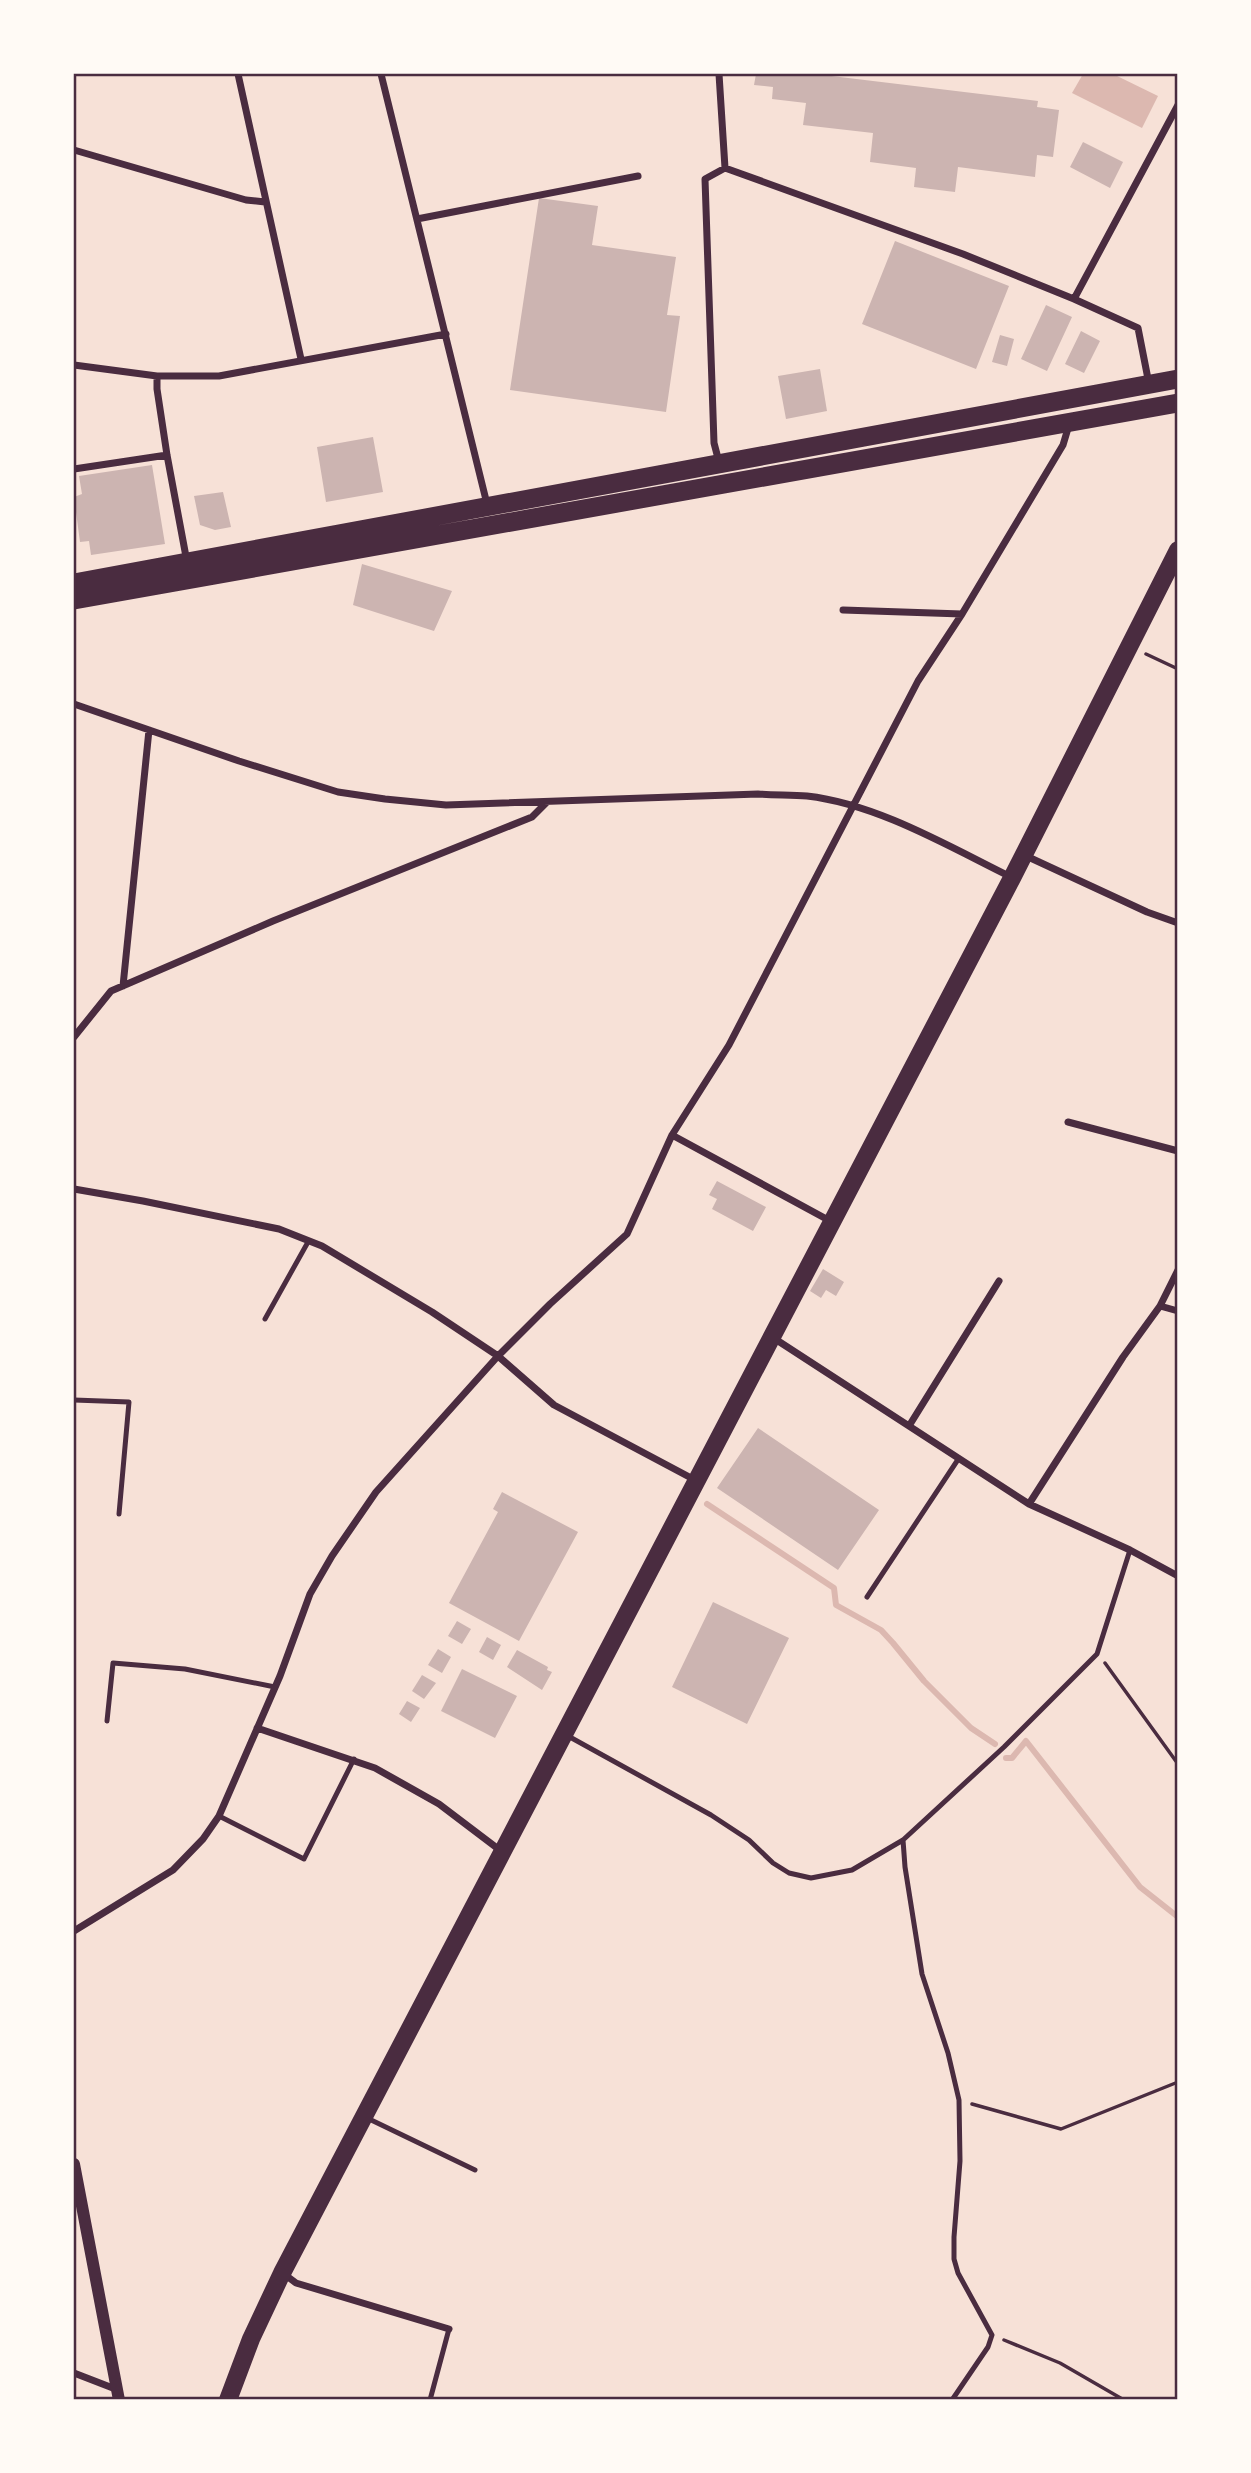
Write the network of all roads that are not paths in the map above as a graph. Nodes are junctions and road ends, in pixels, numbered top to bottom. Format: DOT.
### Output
graph roads {
  1 [pos="239,74"];
  2 [pos="381,74"];
  3 [pos="719,74"];
  4 [pos="1178,106"];
  5 [pos="74,150"];
  6 [pos="725,168"];
  7 [pos="638,176"];
  8 [pos="265,202"];
  9 [pos="417,219"];
  10 [pos="1074,299"];
  11 [pos="446,334"];
  12 [pos="301,359"];
  13 [pos="74,365"];
  14 [pos="157,376"];
  15 [pos="1178,379"];
  16 [pos="1149,384"];
  17 [pos="1178,403"];
  18 [pos="1070,423"];
  19 [pos="167,455"];
  20 [pos="719,463"];
  21 [pos="74,469"];
  22 [pos="487,506"];
  23 [pos="1178,550"];
  24 [pos="188,571"];
  25 [pos="74,583"];
  26 [pos="74,600"];
  27 [pos="844,610"];
  28 [pos="962,614"];
  29 [pos="74,704"];
  30 [pos="149,730"];
  31 [pos="547,802"];
  32 [pos="851,806"];
  33 [pos="1024,855"];
  34 [pos="1012,878"];
  35 [pos="1178,923"];
  36 [pos="123,986"];
  37 [pos="74,1037"];
  38 [pos="1068,1122"];
  39 [pos="673,1135"];
  40 [pos="1178,1151"];
  41 [pos="74,1189"];
  42 [pos="832,1222"];
  43 [pos="308,1242"];
  44 [pos="1178,1270"];
  45 [pos="999,1281"];
  46 [pos="1160,1306"];
  47 [pos="1178,1311"];
  48 [pos="265,1319"];
  49 [pos="772,1337"];
  50 [pos="498,1356"];
  51 [pos="74,1401"];
  52 [pos="909,1426"];
  53 [pos="959,1458"];
  54 [pos="696,1480"];
  55 [pos="1029,1504"];
  56 [pos="119,1514"];
  57 [pos="1130,1550"];
  58 [pos="1178,1576"];
  59 [pos="867,1597"];
  60 [pos="275,1687"];
  61 [pos="107,1721"];
  62 [pos="257,1728"];
  63 [pos="565,1735"];
  64 [pos="354,1759"];
  65 [pos="219,1816"];
  66 [pos="902,1840"];
  67 [pos="504,1853"];
  68 [pos="74,1931"];
  69 [pos="363,2117"];
  70 [pos="74,2164"];
  71 [pos="475,2170"];
  72 [pos="282,2273"];
  73 [pos="449,2329"];
  74 [pos="74,2373"];
  75 [pos="119,2395"];
  76 [pos="228,2399"];
  77 [pos="430,2399"];
  78 [pos="952,2399"];
  1 -- 8 [label="street"];
  2 -- 9 [label="street"];
  3 -- 6 [label="street"];
  4 -- 10 [label="street"];
  5 -- 8 [label="street"];
  6 -- 10 [label="street"];
  6 -- 20 [label="street"];
  7 -- 9 [label="street"];
  8 -- 12 [label="street"];
  9 -- 11 [label="street"];
  10 -- 16 [label="street"];
  11 -- 12 [label="street"];
  11 -- 22 [label="street"];
  12 -- 14 [label="street"];
  13 -- 14 [label="street"];
  14 -- 19 [label="street"];
  15 -- 16 [label="highway"];
  16 -- 20 [label="highway"];
  17 -- 18 [label="highway"];
  18 -- 24 [label="highway"];
  18 -- 28 [label="street"];
  19 -- 21 [label="street"];
  19 -- 24 [label="street"];
  20 -- 22 [label="highway"];
  22 -- 24 [label="highway"];
  23 -- 33 [label="main road"];
  24 -- 25 [label="highway"];
  24 -- 26 [label="highway"];
  27 -- 28 [label="street"];
  28 -- 32 [label="street"];
  29 -- 30 [label="street"];
  30 -- 31 [label="street"];
  30 -- 36 [label="street"];
  31 -- 32 [label="street"];
  31 -- 36 [label="street"];
  32 -- 34 [label="street"];
  32 -- 39 [label="street"];
  33 -- 34 [label="main road"];
  33 -- 35 [label="street"];
  34 -- 42 [label="main road"];
  36 -- 37 [label="street"];
  38 -- 40 [label="street"];
  39 -- 42 [label="street"];
  39 -- 50 [label="street"];
  41 -- 43 [label="street"];
  42 -- 49 [label="main road"];
  43 -- 48 [label="lane"];
  43 -- 50 [label="street"];
  44 -- 46 [label="street"];
  45 -- 52 [label="street"];
  46 -- 47 [label="street"];
  46 -- 55 [label="street"];
  49 -- 52 [label="street"];
  49 -- 54 [label="main road"];
  50 -- 54 [label="street"];
  50 -- 60 [label="street"];
  51 -- 56 [label="lane"];
  52 -- 53 [label="street"];
  53 -- 55 [label="street"];
  53 -- 59 [label="lane"];
  54 -- 63 [label="main road"];
  55 -- 57 [label="street"];
  57 -- 58 [label="street"];
  57 -- 66 [label="lane"];
  60 -- 61 [label="lane"];
  60 -- 62 [label="street"];
  62 -- 64 [label="street"];
  62 -- 65 [label="street"];
  63 -- 66 [label="lane"];
  63 -- 67 [label="main road"];
  64 -- 65 [label="lane"];
  64 -- 67 [label="street"];
  65 -- 68 [label="street"];
  66 -- 78 [label="lane"];
  67 -- 69 [label="main road"];
  69 -- 71 [label="lane"];
  69 -- 72 [label="main road"];
  70 -- 75 [label="street"];
  72 -- 73 [label="street"];
  72 -- 76 [label="main road"];
  73 -- 77 [label="lane"];
  74 -- 75 [label="street"];
}
